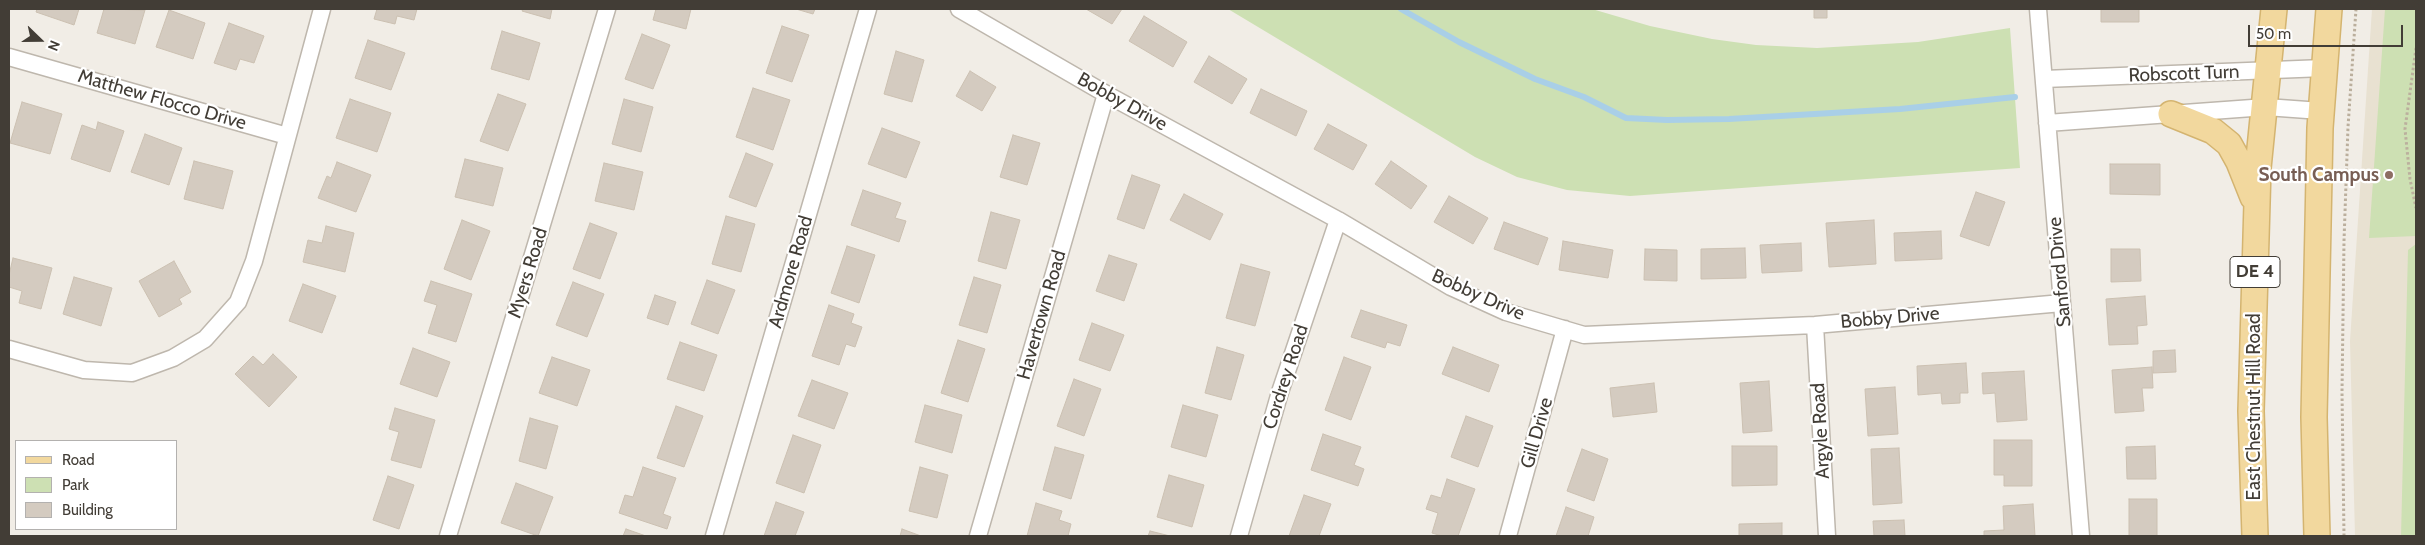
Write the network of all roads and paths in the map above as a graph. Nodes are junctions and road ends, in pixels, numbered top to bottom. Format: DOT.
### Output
graph roads {
  1 [pos="322,9"];
  2 [pos="607,9"];
  3 [pos="868,9"];
  4 [pos="959,9"];
  5 [pos="2038,9"];
  6 [pos="2274,9"];
  7 [pos="2329,9"];
  8 [pos="2356,9"];
  9 [pos="2416,48"];
  10 [pos="9,57"];
  11 [pos="2324,68"];
  12 [pos="2269,70"];
  13 [pos="2044,79"];
  14 [pos="1106,94"];
  15 [pos="2266,107"];
  16 [pos="2321,111"];
  17 [pos="2171,114"];
  18 [pos="2047,123"];
  19 [pos="287,136"];
  20 [pos="2257,207"];
  21 [pos="2416,208"];
  22 [pos="1338,220"];
  23 [pos="2062,303"];
  24 [pos="1815,325"];
  25 [pos="1565,330"];
  26 [pos="9,348"];
  27 [pos="448,536"];
  28 [pos="714,536"];
  29 [pos="978,536"];
  30 [pos="1239,536"];
  31 [pos="1508,536"];
  32 [pos="1827,536"];
  33 [pos="2081,536"];
  34 [pos="2255,536"];
  35 [pos="2317,536"];
  36 [pos="2344,536"];
  1 -- 19 [label="street"];
  2 -- 27 [label="street, Myers Road"];
  3 -- 28 [label="street, Ardmore Road"];
  4 -- 14 [label="street, Bobby Drive"];
  5 -- 13 [label="street, Sanford Drive"];
  6 -- 12 [label="main road, East Chestnut Hill Road / DE 4"];
  7 -- 11 [label="main road"];
  8 -- 36 [label="path"];
  9 -- 21 [label="path"];
  10 -- 19 [label="street, Matthew Flocco Drive"];
  11 -- 12 [label="street, Robscott Turn"];
  11 -- 16 [label="main road"];
  12 -- 13 [label="street, Robscott Turn"];
  12 -- 15 [label="main road, East Chestnut Hill Road / DE 4"];
  13 -- 18 [label="street, Sanford Drive"];
  14 -- 22 [label="street, Bobby Drive"];
  14 -- 29 [label="street, Havertown Road"];
  15 -- 16 [label="street, Robscott Turn"];
  15 -- 17 [label="street, Robscott Turn"];
  15 -- 20 [label="main road, East Chestnut Hill Road / DE 4"];
  16 -- 35 [label="main road"];
  17 -- 18 [label="street, Robscott Turn"];
  17 -- 20 [label="main road"];
  18 -- 23 [label="street, Sanford Drive"];
  19 -- 26 [label="street"];
  20 -- 34 [label="main road, East Chestnut Hill Road / DE 4"];
  22 -- 25 [label="street, Bobby Drive"];
  22 -- 30 [label="street, Cordrey Road"];
  23 -- 24 [label="street, Bobby Drive"];
  23 -- 33 [label="street, Sanford Drive"];
  24 -- 25 [label="street, Bobby Drive"];
  24 -- 32 [label="street, Argyle Road"];
  25 -- 31 [label="street, Gill Drive"];
}
